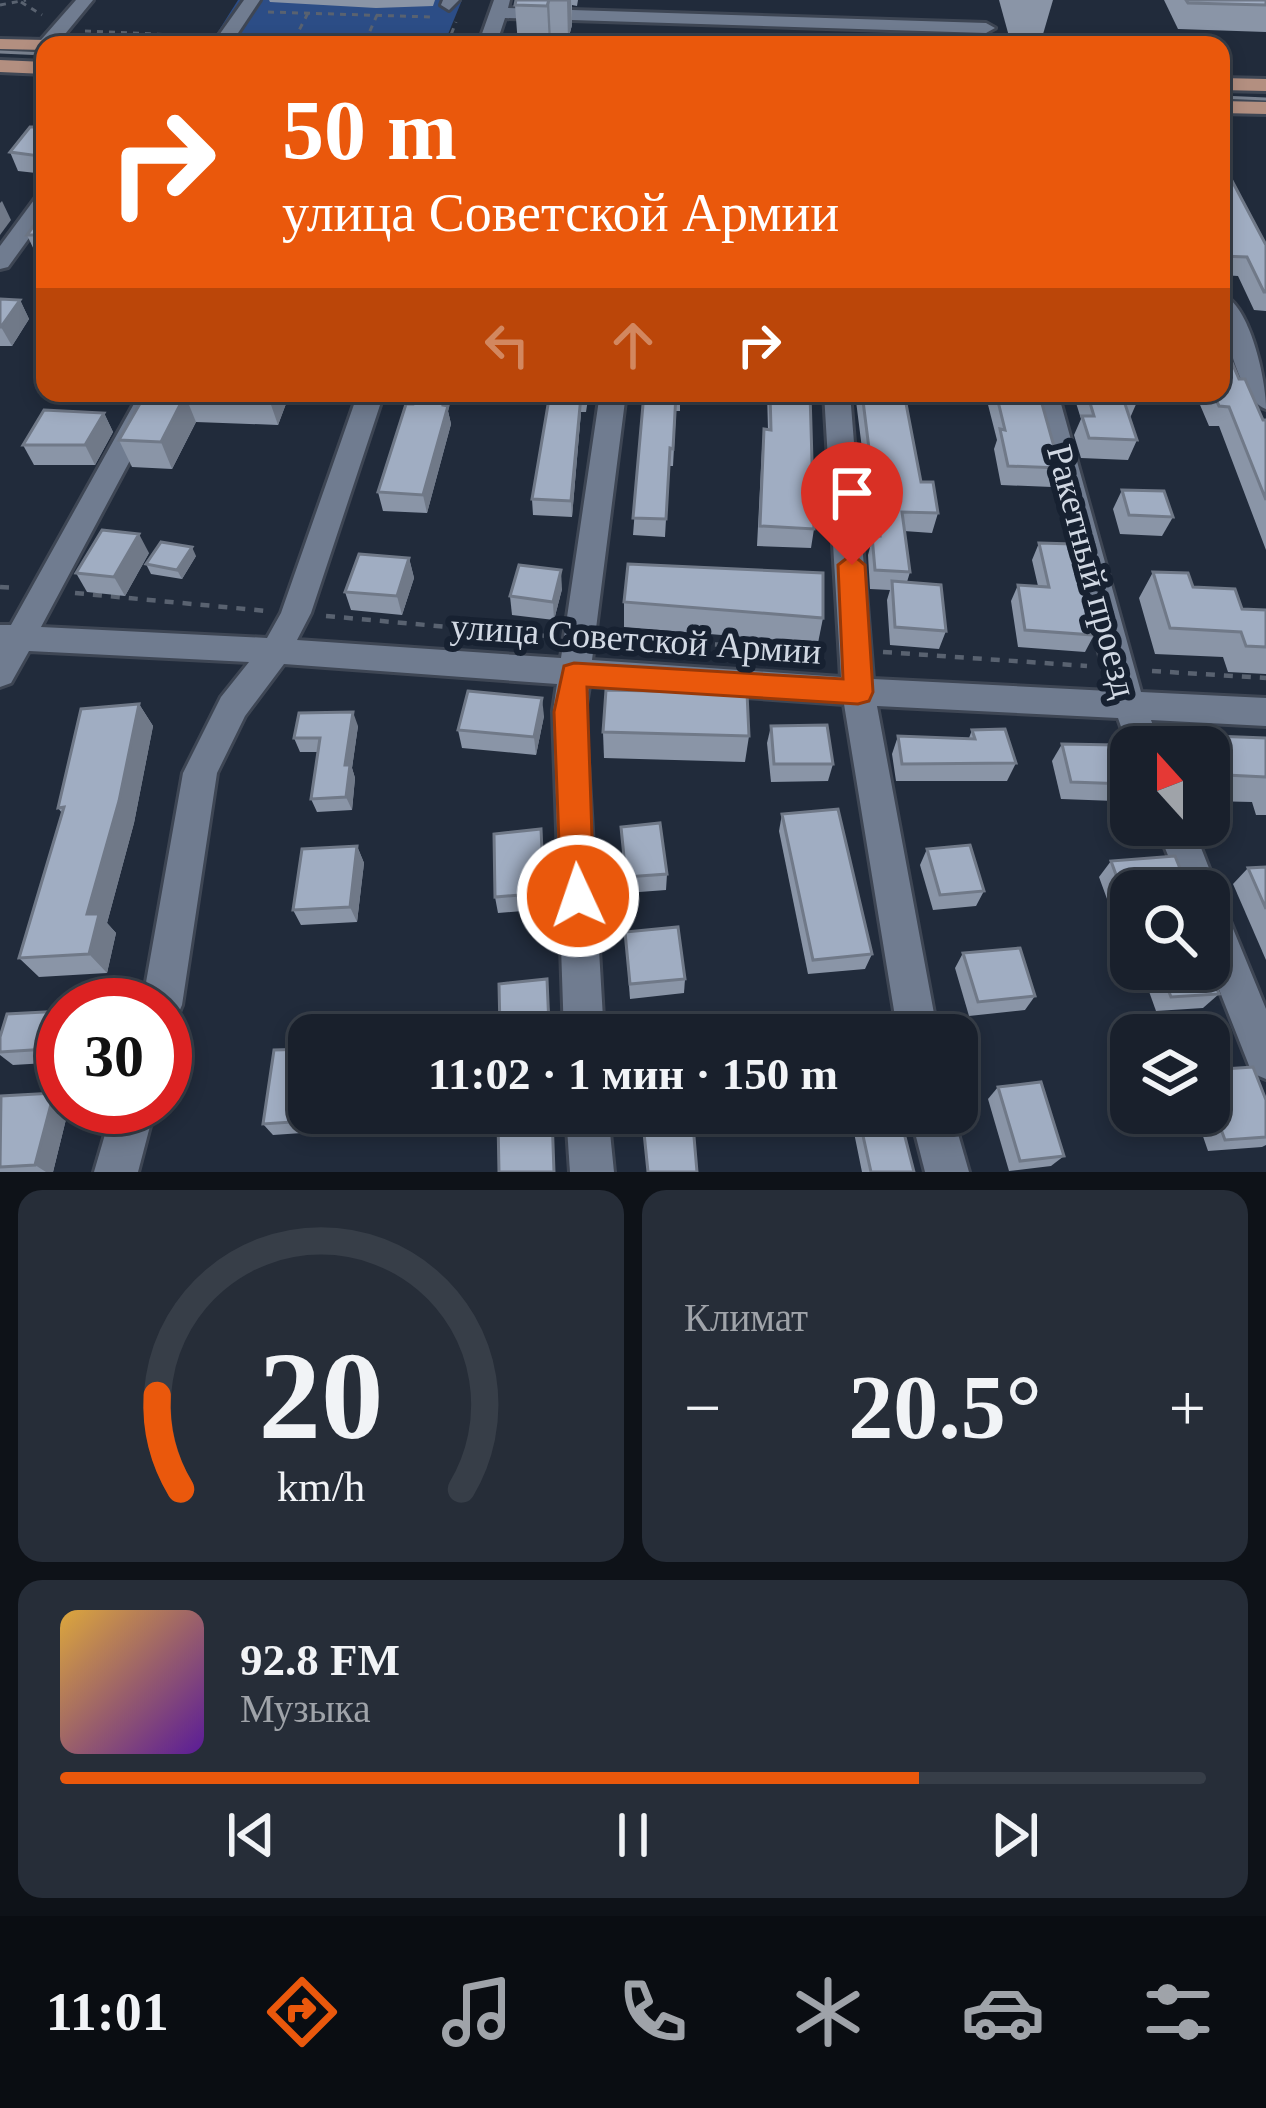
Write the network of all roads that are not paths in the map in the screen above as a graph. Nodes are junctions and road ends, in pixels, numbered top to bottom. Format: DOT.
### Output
graph roads {
  1 [pos="85,0"];
  2 [pos="248,6"];
  3 [pos="500,7"];
  4 [pos="593,8"];
  5 [pos="986,29"];
  6 [pos="53,36"];
  7 [pos="227,36"];
  8 [pos="490,36"];
  9 [pos="0,44"];
  10 [pos="36,45"];
  11 [pos="0,66"];
  12 [pos="36,68"];
  13 [pos="1230,84"];
  14 [pos="1266,85"];
  15 [pos="1230,107"];
  16 [pos="1266,108"];
  17 [pos="36,213"];
  18 [pos="0,262"];
  19 [pos="1230,321"];
  20 [pos="1266,400"];
  21 [pos="148,402"];
  22 [pos="368,402"];
  23 [pos="612,402"];
  24 [pos="839,402"];
  25 [pos="1047,402"];
  26 [pos="9,638"];
  27 [pos="276,651"];
  28 [pos="0,674"];
  29 [pos="574,674"];
  30 [pos="858,692"];
  31 [pos="1129,706"];
  32 [pos="1266,712"];
  33 [pos="1136,726"];
  34 [pos="1230,968"];
  35 [pos="166,978"];
  36 [pos="583,1014"];
  37 [pos="914,1014"];
  38 [pos="1266,1059"];
  39 [pos="127,1134"];
  40 [pos="589,1134"];
  41 [pos="937,1134"];
  42 [pos="116,1172"];
  43 [pos="592,1172"];
  44 [pos="947,1172"];
  1 -- 6 [label="street"];
  2 -- 7 [label="street"];
  3 -- 4 [label="street"];
  3 -- 8 [label="street"];
  4 -- 5 [label="street"];
  9 -- 10 [label="main road"];
  11 -- 12 [label="main road"];
  13 -- 14 [label="main road"];
  15 -- 16 [label="main road"];
  17 -- 18 [label="street"];
  19 -- 20 [label="street"];
  21 -- 26 [label="street"];
  22 -- 27 [label="street"];
  23 -- 29 [label="street"];
  24 -- 30 [label="street"];
  25 -- 31 [label="street, Ракетный проезд"];
  26 -- 27 [label="street, улица Советской Армии"];
  26 -- 28 [label="street"];
  27 -- 29 [label="street, улица Советской Армии"];
  27 -- 35 [label="street"];
  29 -- 30 [label="street, улица Советской Армии"];
  29 -- 36 [label="street"];
  30 -- 31 [label="street, улица Советской Армии"];
  30 -- 37 [label="street"];
  31 -- 32 [label="street, улица Советской Армии"];
  31 -- 33 [label="street, Ракетный проезд"];
  34 -- 38 [label="street"];
  39 -- 42 [label="street"];
  40 -- 43 [label="street"];
  41 -- 44 [label="street"];
}
